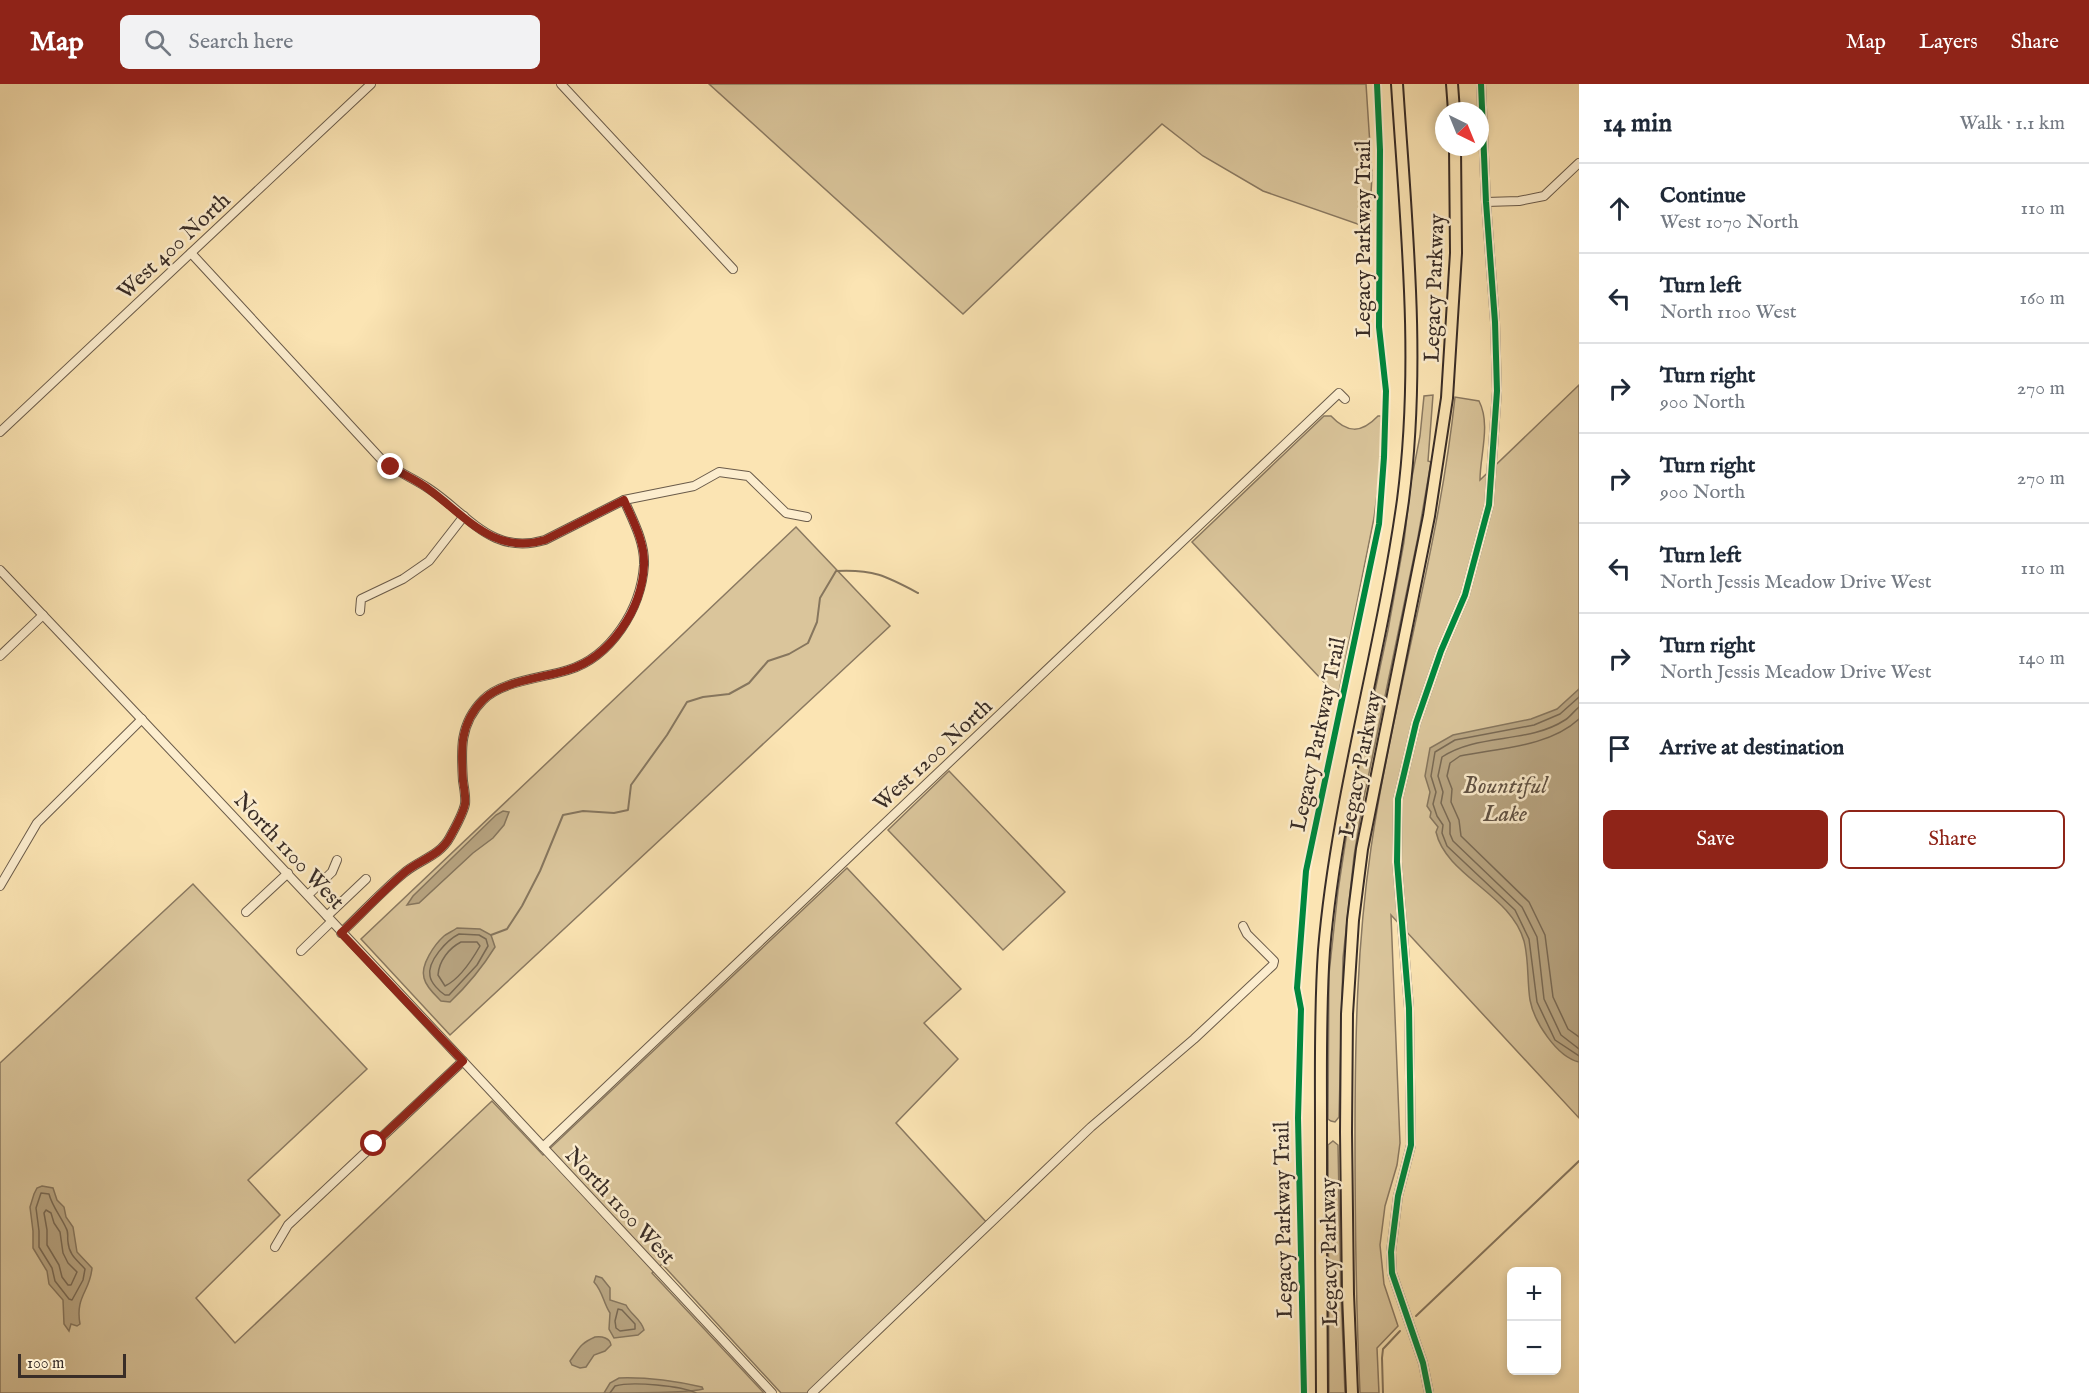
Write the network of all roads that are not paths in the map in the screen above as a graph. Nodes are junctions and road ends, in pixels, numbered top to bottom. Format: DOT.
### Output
graph roads {
  1 [pos="371,84"];
  2 [pos="561,84"];
  3 [pos="1397,84"];
  4 [pos="1452,84"];
  5 [pos="1481,84"];
  6 [pos="1453,102"];
  7 [pos="1455,156"];
  8 [pos="1579,163"];
  9 [pos="1486,202"];
  10 [pos="191,253"];
  11 [pos="733,269"];
  12 [pos="1345,399"];
  13 [pos="0,432"];
  14 [pos="624,500"];
  15 [pos="464,516"];
  16 [pos="807,517"];
  17 [pos="0,570"];
  18 [pos="360,611"];
  19 [pos="43,615"];
  20 [pos="0,656"];
  21 [pos="142,719"];
  22 [pos="338,860"];
  23 [pos="288,873"];
  24 [pos="366,879"];
  25 [pos="0,886"];
  26 [pos="308,895"];
  27 [pos="246,912"];
  28 [pos="329,919"];
  29 [pos="1243,926"];
  30 [pos="341,933"];
  31 [pos="301,951"];
  32 [pos="463,1061"];
  33 [pos="543,1147"];
  34 [pos="275,1247"];
  35 [pos="772,1393"];
  36 [pos="812,1393"];
  37 [pos="1322,1393"];
  38 [pos="1352,1393"];
  39 [pos="1429,1393"];
  1 -- 10 [label="street, West 400 North"];
  2 -- 11 [label="street"];
  3 -- 37 [label="highway, Legacy Parkway"];
  4 -- 6 [label="highway"];
  5 -- 9 [label="street"];
  7 -- 38 [label="highway, Legacy Parkway"];
  8 -- 9 [label="street"];
  9 -- 39 [label="street"];
  10 -- 13 [label="street, West 400 North"];
  10 -- 15 [label="street"];
  12 -- 33 [label="street, West 1200 North"];
  14 -- 15 [label="street"];
  14 -- 16 [label="street"];
  14 -- 30 [label="street"];
  15 -- 18 [label="street"];
  17 -- 19 [label="street, North 1100 West"];
  19 -- 20 [label="street"];
  19 -- 21 [label="street, North 1100 West"];
  21 -- 23 [label="street, North 1100 West"];
  21 -- 25 [label="street"];
  22 -- 26 [label="street"];
  23 -- 26 [label="street, North 1100 West"];
  23 -- 27 [label="street"];
  24 -- 28 [label="street"];
  26 -- 28 [label="street, North 1100 West"];
  28 -- 30 [label="street, North 1100 West"];
  28 -- 31 [label="street"];
  29 -- 36 [label="street"];
  30 -- 32 [label="street, North 1100 West"];
  32 -- 33 [label="street, North 1100 West"];
  32 -- 34 [label="street"];
  33 -- 35 [label="street, North 1100 West"];
}
